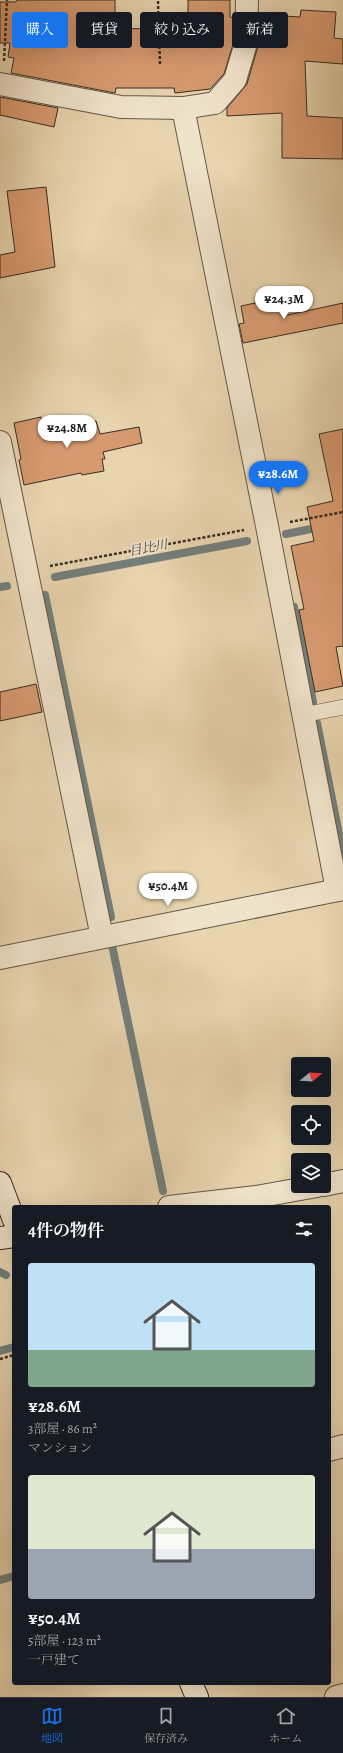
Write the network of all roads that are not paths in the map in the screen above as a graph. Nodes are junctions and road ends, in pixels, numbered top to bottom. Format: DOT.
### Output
graph roads {
  1 [pos="247,0"];
  2 [pos="1,84"];
  3 [pos="183,108"];
  4 [pos="0,442"];
  5 [pos="343,707"];
  6 [pos="303,715"];
  7 [pos="340,889"];
  8 [pos="102,937"];
  9 [pos="0,958"];
  10 [pos="343,1181"];
  11 [pos="0,1183"];
  12 [pos="331,1184"];
  13 [pos="291,1191"];
  14 [pos="186,1205"];
  15 [pos="12,1215"];
  16 [pos="12,1236"];
  17 [pos="0,1238"];
  18 [pos="343,1446"];
  19 [pos="331,1449"];
  20 [pos="192,1685"];
  21 [pos="343,1695"];
  22 [pos="196,1697"];
  23 [pos="336,1697"];
  1 -- 3 [label="street"];
  2 -- 3 [label="street"];
  3 -- 6 [label="street"];
  4 -- 8 [label="street"];
  5 -- 6 [label="lane"];
  6 -- 7 [label="street"];
  7 -- 8 [label="street"];
  8 -- 9 [label="street"];
  10 -- 12 [label="street"];
  11 -- 15 [label="street"];
  13 -- 14 [label="street"];
  16 -- 17 [label="street"];
  18 -- 19 [label="street"];
  20 -- 22 [label="street"];
  21 -- 23 [label="street"];
}
